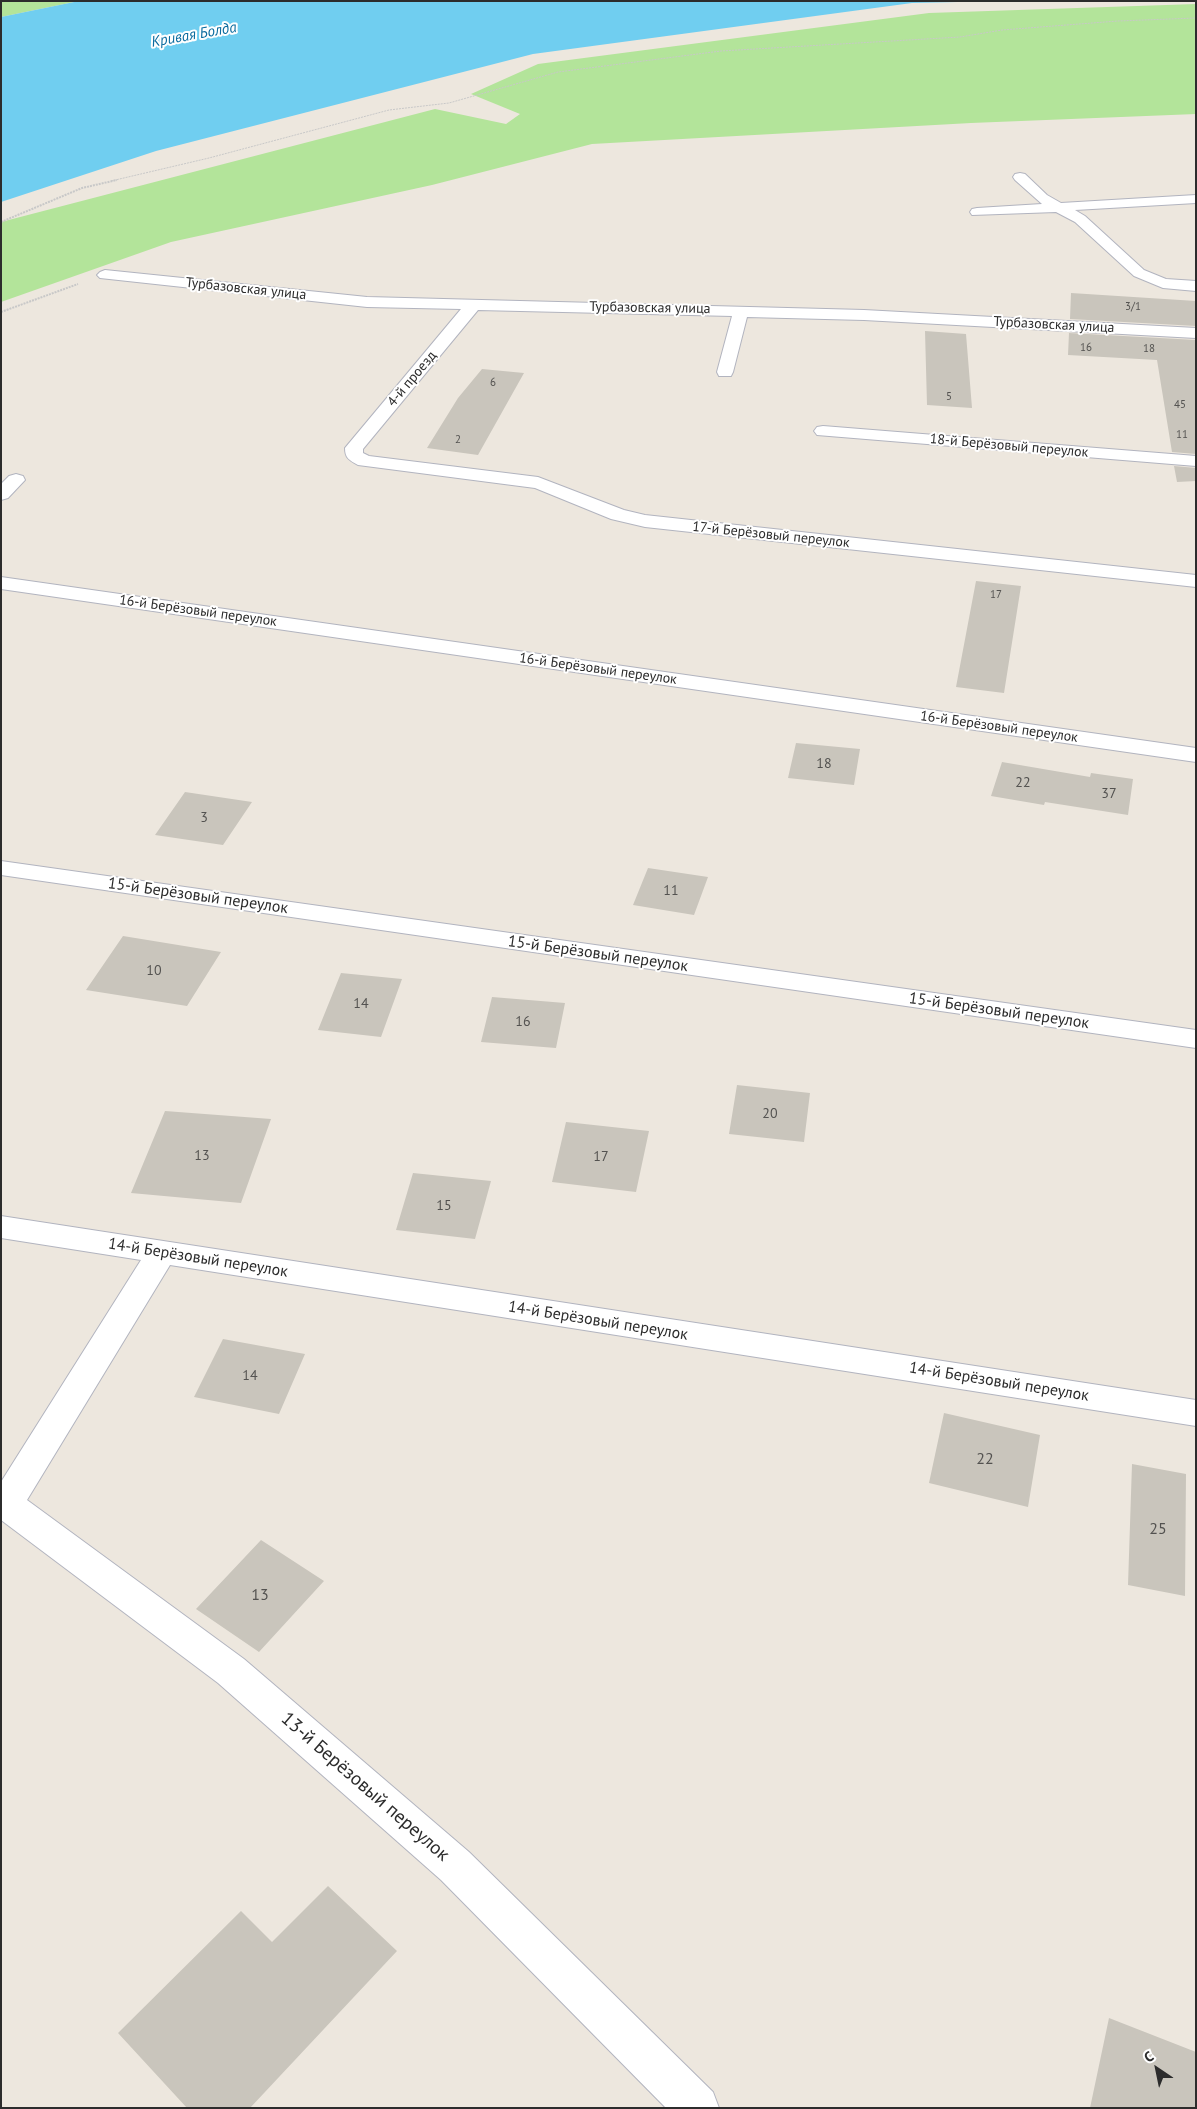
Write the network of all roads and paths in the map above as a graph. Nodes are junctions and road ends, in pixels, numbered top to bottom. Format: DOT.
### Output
graph roads {
  1 [pos="1196,18"];
  2 [pos="1020,177"];
  3 [pos="1196,199"];
  4 [pos="1060,207"];
  5 [pos="977,212"];
  6 [pos="1,222"];
  7 [pos="105,275"];
  8 [pos="1196,286"];
  9 [pos="474,304"];
  10 [pos="740,311"];
  11 [pos="1,312"];
  12 [pos="1196,333"];
  13 [pos="725,372"];
  14 [pos="823,431"];
  15 [pos="354,455"];
  16 [pos="1196,461"];
  17 [pos="16,480"];
  18 [pos="1,494"];
  19 [pos="1196,582"];
  20 [pos="1,583"];
  21 [pos="1196,755"];
  22 [pos="1,868"];
  23 [pos="1196,1039"];
  24 [pos="1,1227"];
  25 [pos="161,1253"];
  26 [pos="1196,1413"];
  27 [pos="4,1503"];
  28 [pos="697,2108"];
  1 -- 6 [label="path"];
  2 -- 4 [label="street"];
  3 -- 4 [label="street"];
  4 -- 5 [label="street"];
  4 -- 8 [label="street"];
  7 -- 9 [label="street, Турбазовская улица"];
  7 -- 11 [label="path"];
  9 -- 10 [label="street, Турбазовская улица"];
  9 -- 15 [label="street, 4-й проезд"];
  10 -- 12 [label="street, Турбазовская улица"];
  10 -- 13 [label="street"];
  14 -- 16 [label="street, 18-й Берёзовый переулок"];
  15 -- 19 [label="street, 17-й Берёзовый переулок"];
  17 -- 18 [label="street"];
  20 -- 21 [label="street, 16-й Берёзовый переулок"];
  22 -- 23 [label="street, 15-й Берёзовый переулок"];
  24 -- 25 [label="street, 14-й Берёзовый переулок"];
  25 -- 26 [label="street, 14-й Берёзовый переулок"];
  25 -- 27 [label="street"];
  27 -- 28 [label="street, 13-й Берёзовый переулок"];
}
